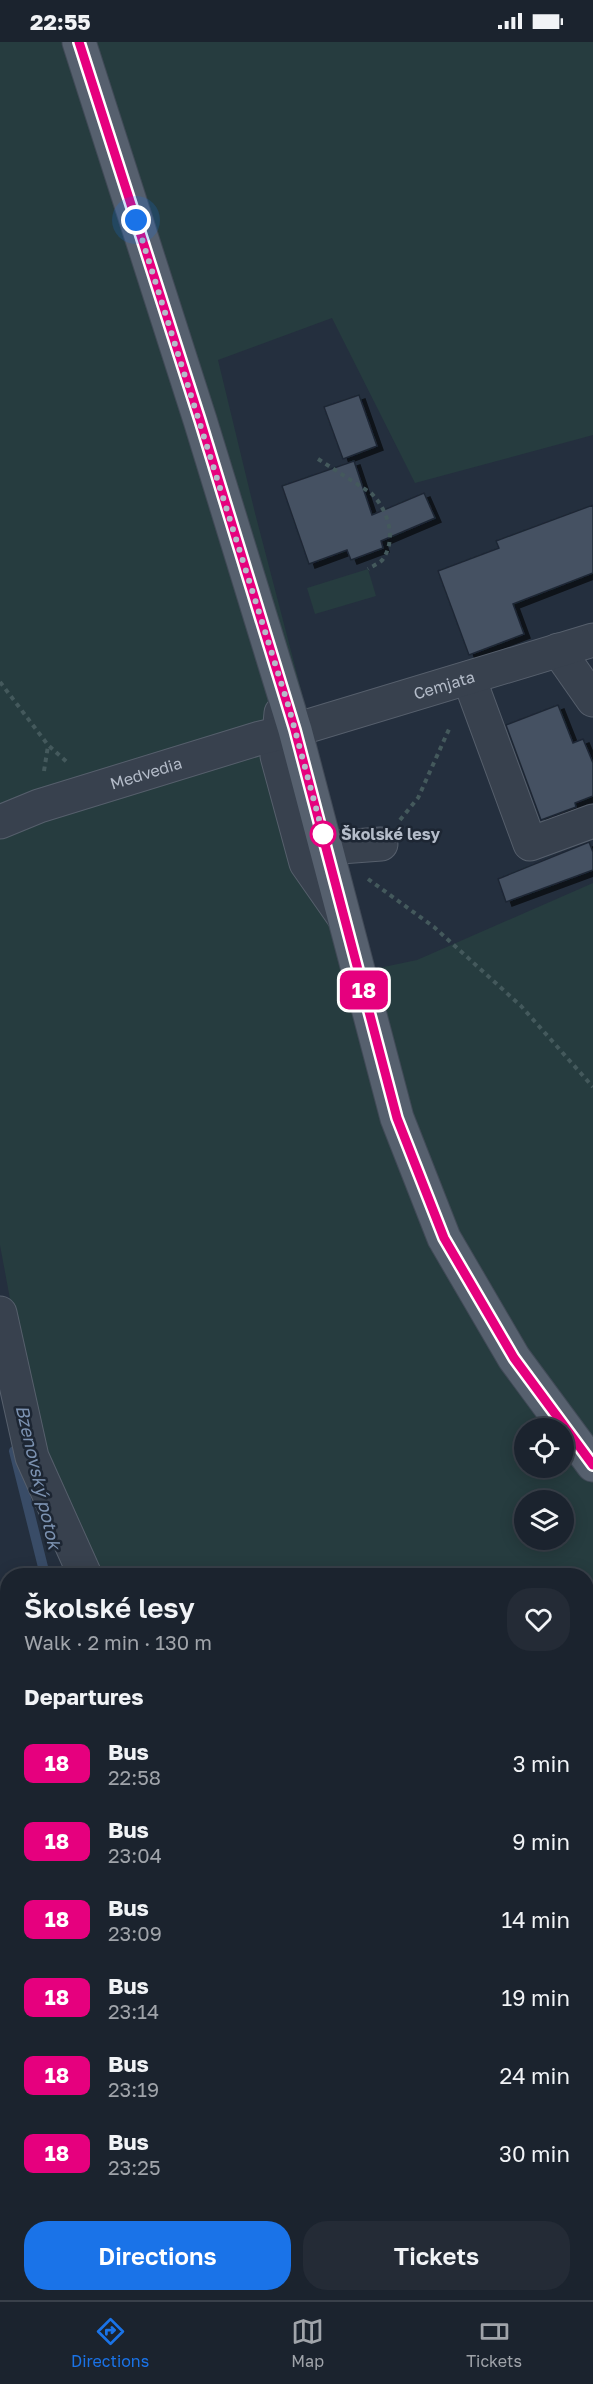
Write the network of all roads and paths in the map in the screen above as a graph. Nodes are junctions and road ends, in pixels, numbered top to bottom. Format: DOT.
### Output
graph roads {
  1 [pos="79,42"];
  2 [pos="318,459"];
  3 [pos="368,569"];
  4 [pos="593,640"];
  5 [pos="558,650"];
  6 [pos="469,678"];
  7 [pos="0,682"];
  8 [pos="593,699"];
  9 [pos="451,725"];
  10 [pos="287,732"];
  11 [pos="48,745"];
  12 [pos="593,821"];
  13 [pos="0,822"];
  14 [pos="381,844"];
  15 [pos="327,848"];
  16 [pos="345,919"];
  17 [pos="593,1088"];
  18 [pos="0,1313"];
  19 [pos="593,1465"];
  20 [pos="81,1568"];
  1 -- 10 [label="main road"];
  2 -- 3 [label="path"];
  4 -- 5 [label="street, Cemjata"];
  5 -- 6 [label="street, Cemjata"];
  5 -- 8 [label="street"];
  6 -- 10 [label="street, Cemjata"];
  6 -- 12 [label="street"];
  7 -- 11 [label="path"];
  9 -- 14 [label="path"];
  10 -- 13 [label="street, Medvedia"];
  10 -- 15 [label="main road"];
  10 -- 16 [label="street"];
  14 -- 15 [label="street"];
  15 -- 16 [label="main road"];
  15 -- 17 [label="path"];
  16 -- 19 [label="main road"];
  18 -- 20 [label="street"];
}
